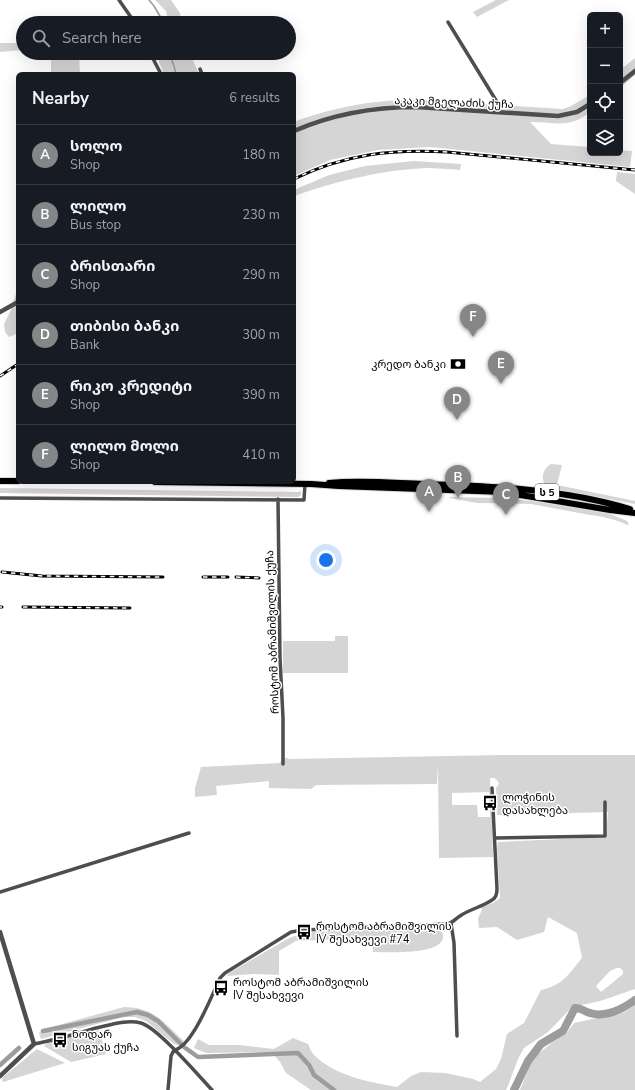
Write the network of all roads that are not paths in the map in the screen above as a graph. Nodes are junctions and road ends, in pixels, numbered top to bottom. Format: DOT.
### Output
graph roads {
  1 [pos="119,0"];
  2 [pos="130,16"];
  3 [pos="448,22"];
  4 [pos="154,60"];
  5 [pos="200,69"];
  6 [pos="635,71"];
  7 [pos="160,72"];
  8 [pos="201,72"];
  9 [pos="623,81"];
  10 [pos="587,106"];
  11 [pos="498,112"];
  12 [pos="296,130"];
  13 [pos="16,303"];
  14 [pos="0,312"];
  15 [pos="0,481"];
  16 [pos="16,481"];
  17 [pos="296,484"];
  18 [pos="308,484"];
  19 [pos="0,498"];
  20 [pos="278,499"];
  21 [pos="635,512"];
  22 [pos="284,764"];
  23 [pos="492,788"];
  24 [pos="605,802"];
  25 [pos="189,834"];
  26 [pos="495,838"];
  27 [pos="0,892"];
  28 [pos="451,923"];
  29 [pos="0,932"];
  30 [pos="458,1036"];
  31 [pos="34,1044"];
  32 [pos="174,1050"];
  33 [pos="0,1076"];
  34 [pos="168,1090"];
  35 [pos="212,1090"];
  1 -- 2 [label="street"];
  3 -- 11 [label="street"];
  4 -- 7 [label="street"];
  5 -- 8 [label="street"];
  6 -- 9 [label="street"];
  10 -- 11 [label="street, აკაკი მგელაძის ქუჩა"];
  11 -- 12 [label="street, აკაკი მგელაძის ქუჩა"];
  13 -- 14 [label="street"];
  15 -- 16 [label="highway"];
  17 -- 18 [label="highway, ს 5"];
  18 -- 20 [label="street"];
  18 -- 21 [label="highway, ს 5"];
  19 -- 20 [label="street"];
  20 -- 22 [label="street, როსტომ აბრამიშვილის ქუჩა"];
  23 -- 26 [label="street"];
  24 -- 26 [label="street"];
  25 -- 27 [label="street"];
  26 -- 28 [label="street"];
  28 -- 30 [label="street"];
  28 -- 32 [label="street"];
  29 -- 31 [label="street"];
  31 -- 32 [label="street"];
  31 -- 33 [label="street"];
  32 -- 34 [label="street"];
  32 -- 35 [label="street"];
}
